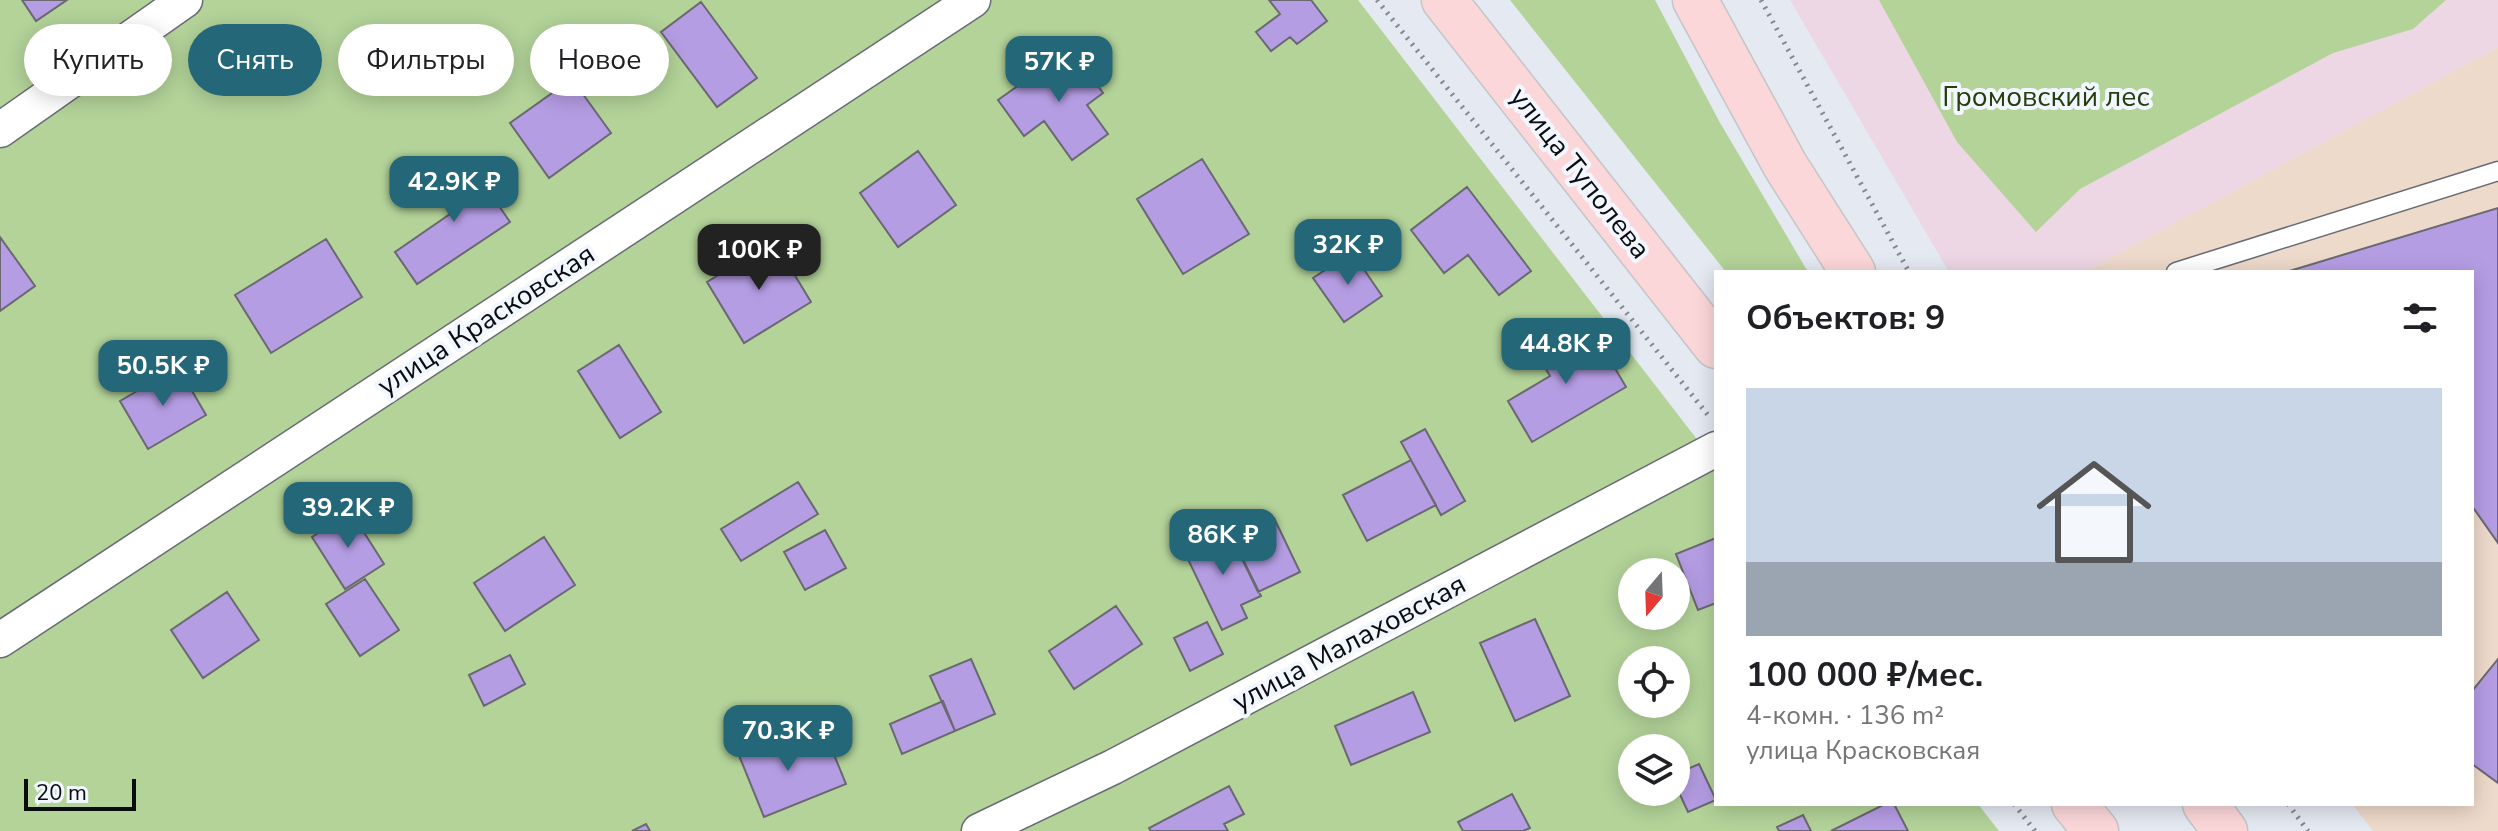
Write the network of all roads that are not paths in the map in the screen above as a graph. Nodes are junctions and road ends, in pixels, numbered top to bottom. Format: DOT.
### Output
graph roads {
  1 [pos="185,0"];
  2 [pos="973,0"];
  3 [pos="1444,0"];
  4 [pos="1470,0"];
  5 [pos="1679,0"];
  6 [pos="1695,0"];
  7 [pos="0,130"];
  8 [pos="1571,159"];
  9 [pos="1785,165"];
  10 [pos="2498,171"];
  11 [pos="1852,270"];
  12 [pos="2182,270"];
  13 [pos="1714,343"];
  14 [pos="1714,450"];
  15 [pos="0,640"];
  16 [pos="2206,806"];
  17 [pos="979,831"];
  18 [pos="2225,831"];
  1 -- 7 [label="street"];
  2 -- 15 [label="street, улица Красковская"];
  3 -- 8 [label="main road, улица Туполева"];
  4 -- 8 [label="main road"];
  5 -- 9 [label="main road"];
  6 -- 9 [label="main road"];
  8 -- 13 [label="main road, улица Туполева"];
  9 -- 11 [label="main road"];
  10 -- 12 [label="lane"];
  14 -- 17 [label="street, улица Малаховская"];
  16 -- 18 [label="main road"];
}
